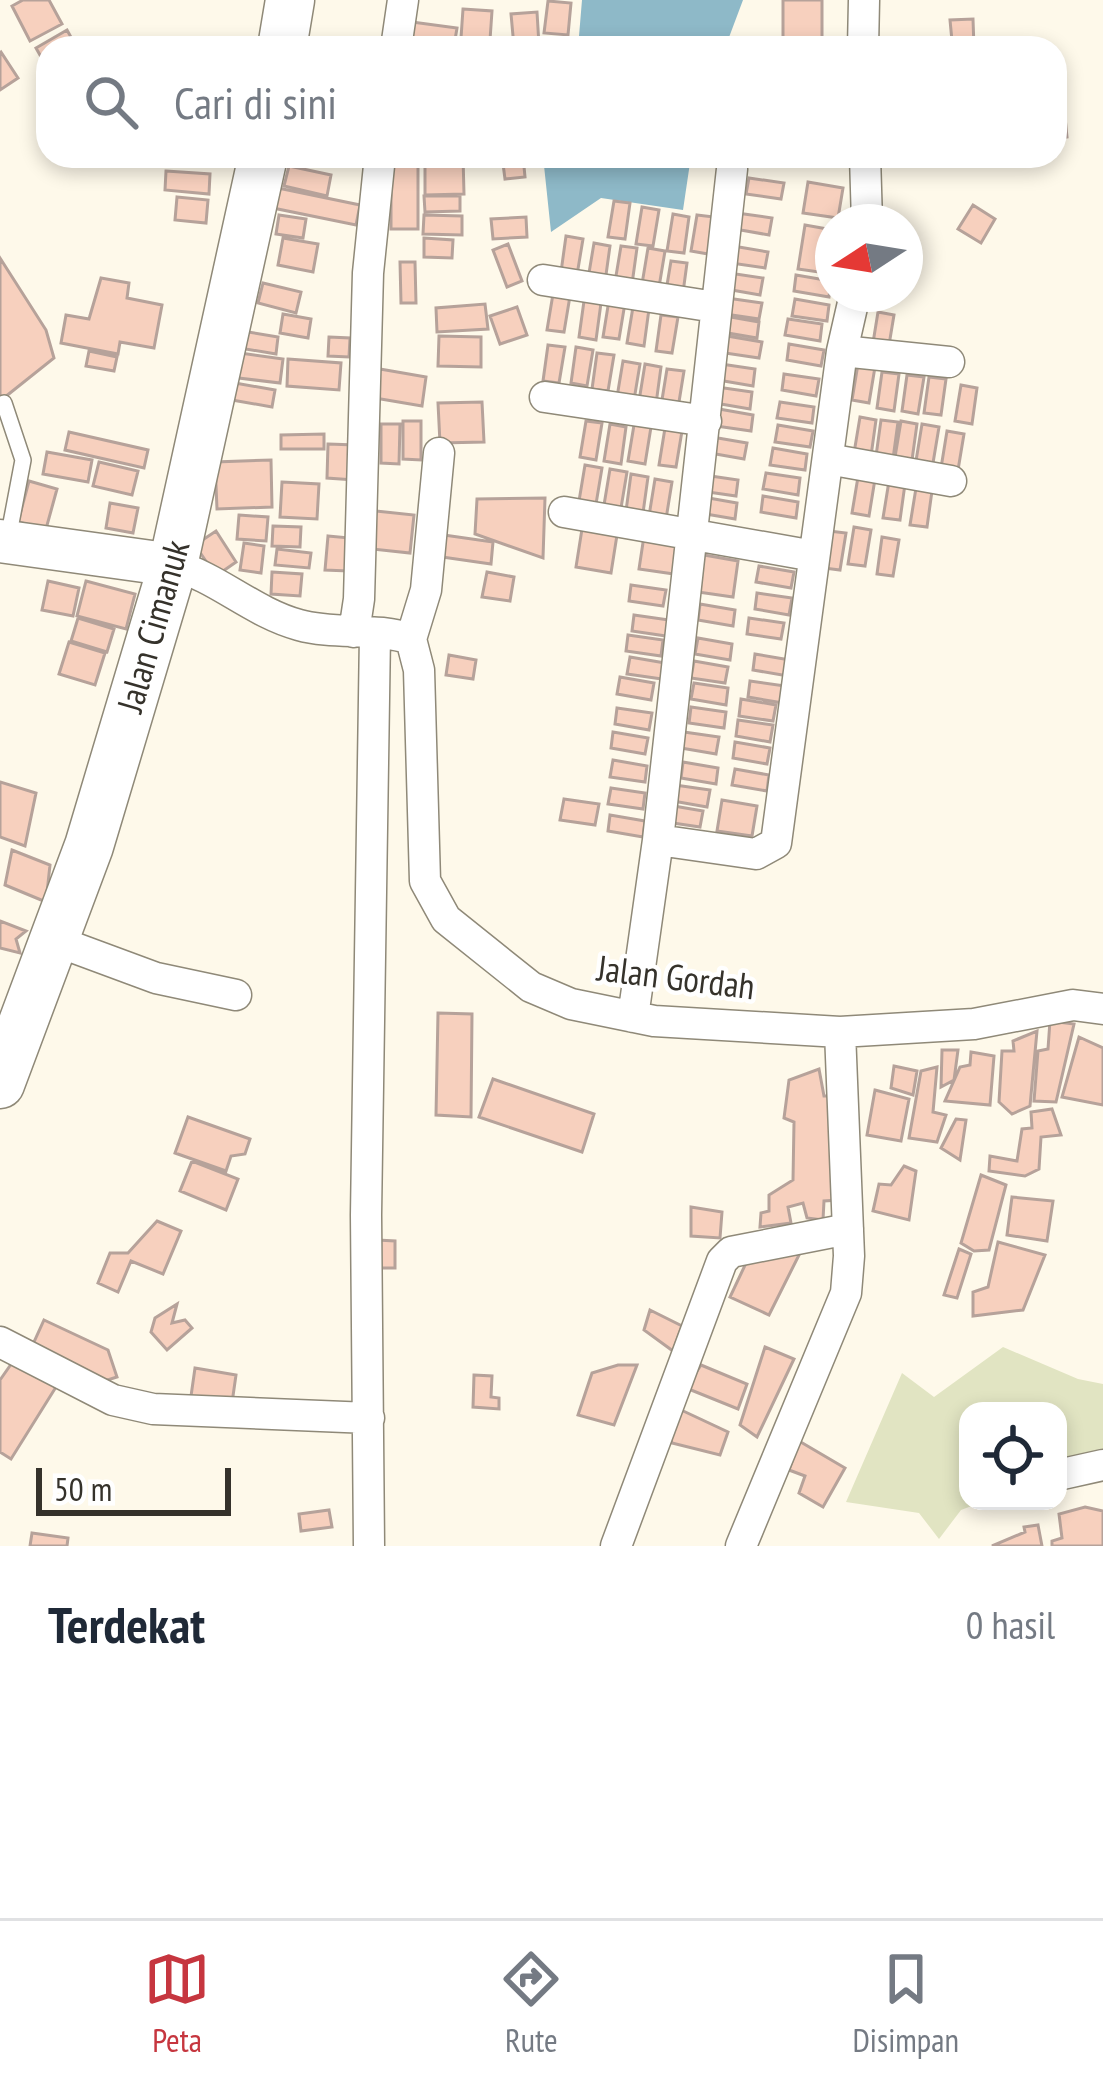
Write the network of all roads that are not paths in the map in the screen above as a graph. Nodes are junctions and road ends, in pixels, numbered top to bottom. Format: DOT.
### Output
graph roads {
  1 [pos="290,0"];
  2 [pos="403,0"];
  3 [pos="864,0"];
  4 [pos="284,36"];
  5 [pos="398,36"];
  6 [pos="863,36"];
  7 [pos="259,168"];
  8 [pos="379,168"];
  9 [pos="865,168"];
  10 [pos="732,170"];
  11 [pos="866,204"];
  12 [pos="544,280"];
  13 [pos="715,308"];
  14 [pos="851,312"];
  15 [pos="842,351"];
  16 [pos="949,362"];
  17 [pos="545,397"];
  18 [pos="4,403"];
  19 [pos="706,422"];
  20 [pos="439,453"];
  21 [pos="828,459"];
  22 [pos="951,481"];
  23 [pos="564,512"];
  24 [pos="696,534"];
  25 [pos="3,541"];
  26 [pos="814,556"];
  27 [pos="173,566"];
  28 [pos="364,633"];
  29 [pos="411,639"];
  30 [pos="658,840"];
  31 [pos="56,941"];
  32 [pos="236,995"];
  33 [pos="1103,1009"];
  34 [pos="633,1017"];
  35 [pos="840,1032"];
  36 [pos="0,1084"];
  37 [pos="848,1229"];
  38 [pos="0,1342"];
  39 [pos="369,1418"];
  40 [pos="1103,1465"];
  41 [pos="1067,1473"];
  42 [pos="369,1546"];
  43 [pos="616,1546"];
  44 [pos="741,1546"];
  1 -- 4 [label="main road"];
  2 -- 5 [label="street"];
  3 -- 6 [label="street"];
  7 -- 27 [label="main road, Jalan Cimanuk"];
  8 -- 28 [label="street"];
  9 -- 11 [label="street"];
  10 -- 13 [label="street"];
  12 -- 13 [label="street"];
  13 -- 19 [label="street"];
  14 -- 15 [label="street"];
  15 -- 16 [label="street"];
  15 -- 21 [label="street"];
  17 -- 19 [label="street"];
  18 -- 25 [label="lane"];
  19 -- 24 [label="street"];
  20 -- 29 [label="street"];
  21 -- 22 [label="street"];
  21 -- 26 [label="street"];
  23 -- 24 [label="street"];
  24 -- 26 [label="street"];
  24 -- 30 [label="street"];
  25 -- 27 [label="street"];
  26 -- 30 [label="street"];
  27 -- 28 [label="street"];
  27 -- 31 [label="main road, Jalan Cimanuk"];
  28 -- 29 [label="street"];
  28 -- 39 [label="street"];
  29 -- 34 [label="street, Jalan Gordah"];
  30 -- 34 [label="street"];
  31 -- 32 [label="street"];
  31 -- 36 [label="main road, Jalan Cimanuk"];
  33 -- 35 [label="street, Jalan Gordah"];
  34 -- 35 [label="street, Jalan Gordah"];
  35 -- 37 [label="street"];
  37 -- 43 [label="street"];
  37 -- 44 [label="street"];
  38 -- 39 [label="street"];
  39 -- 42 [label="street"];
  40 -- 41 [label="street"];
}
